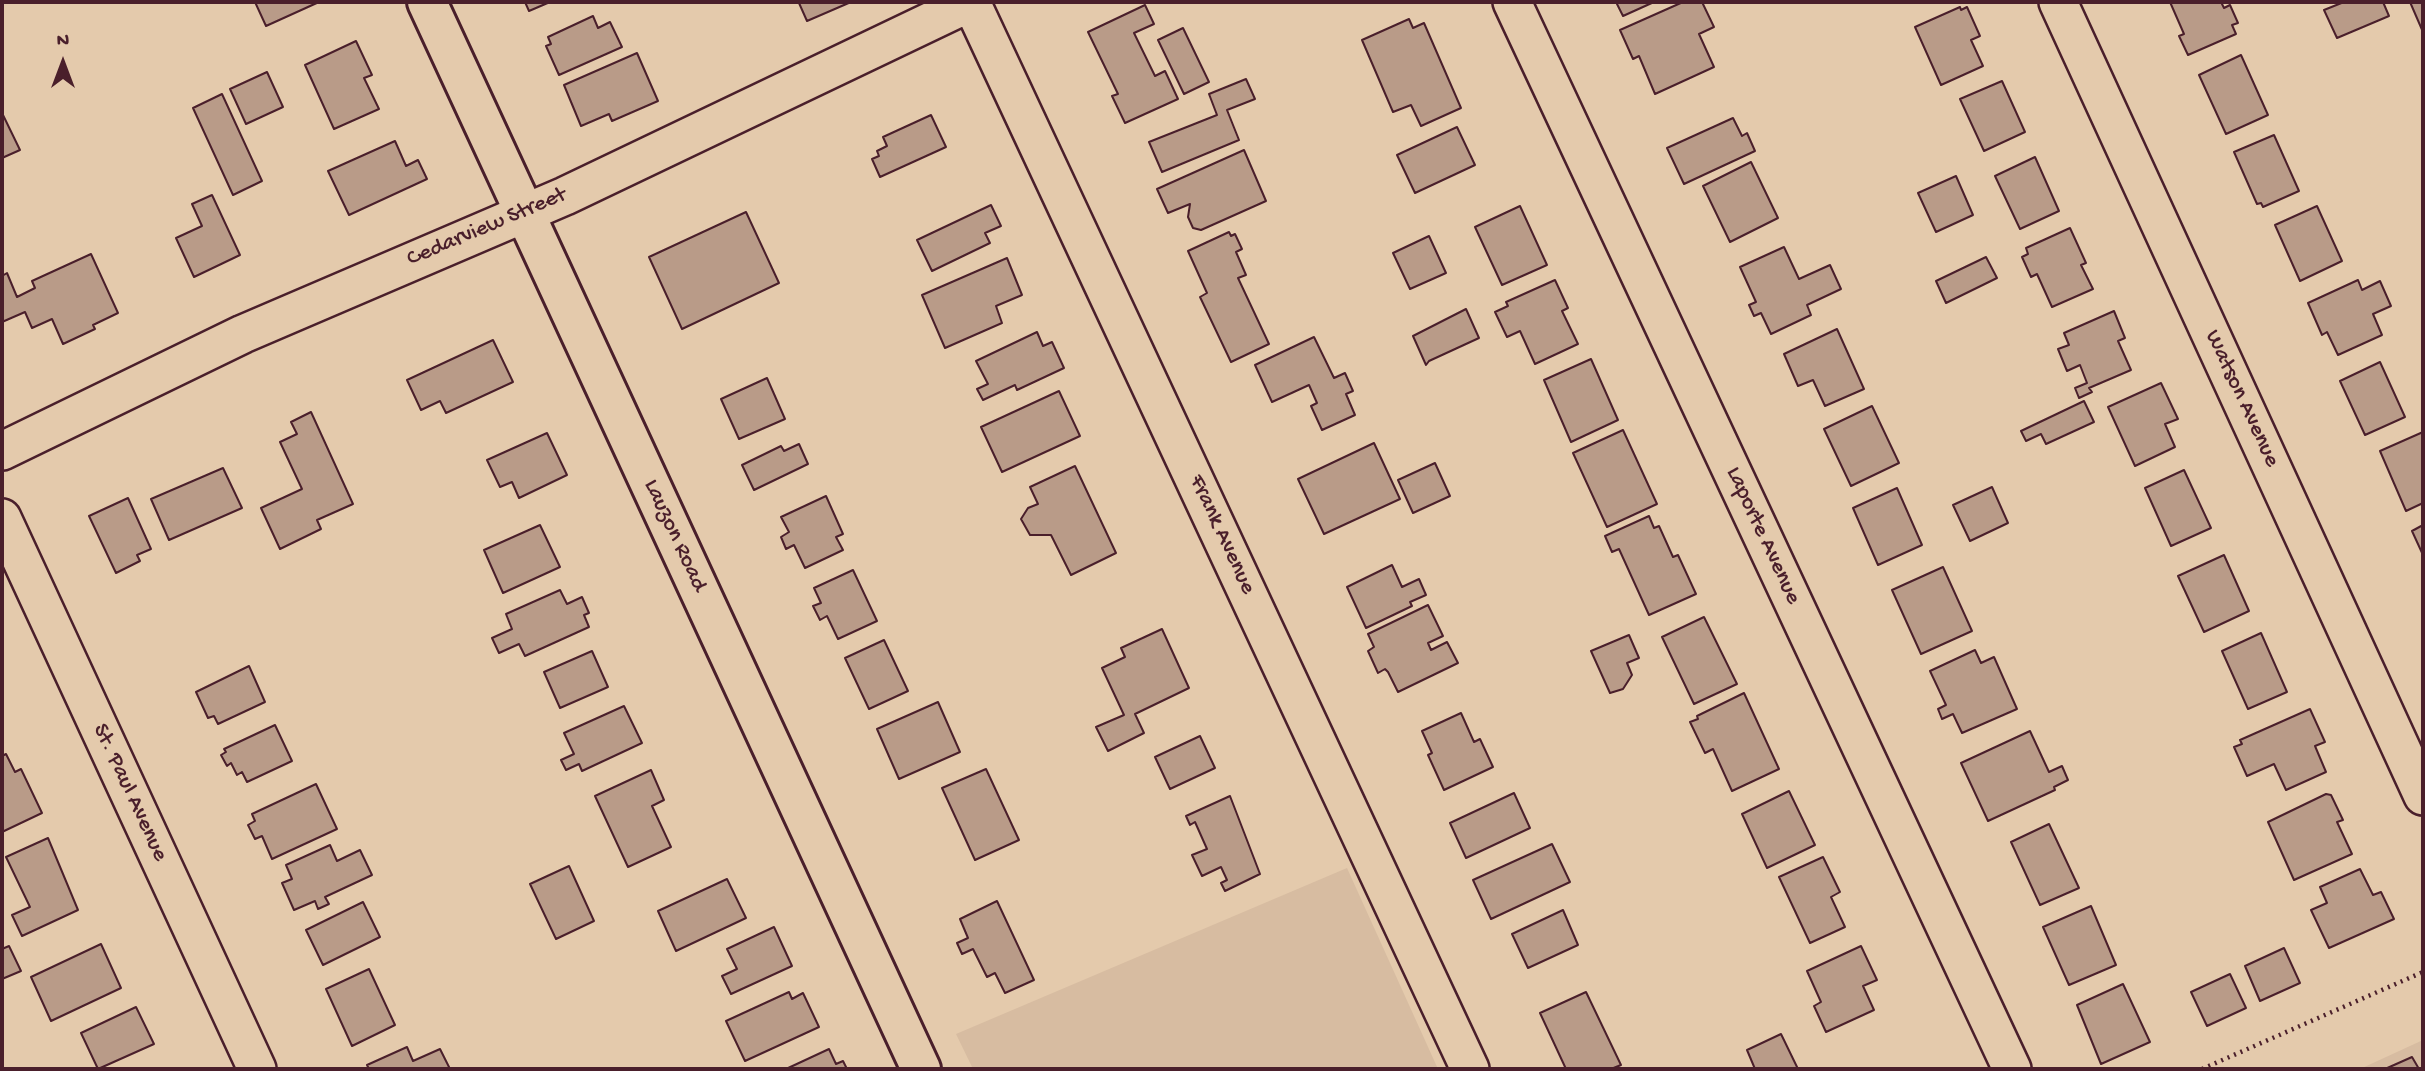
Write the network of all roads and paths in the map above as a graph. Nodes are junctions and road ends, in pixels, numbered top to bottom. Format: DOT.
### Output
graph roads {
  1 [pos="427,2"];
  2 [pos="971,2"];
  3 [pos="1512,2"];
  4 [pos="2058,2"];
  5 [pos="524,214"];
  6 [pos="2,451"];
  7 [pos="2,518"];
  8 [pos="2423,796"];
  9 [pos="2423,972"];
  10 [pos="257,1069"];
  11 [pos="921,1069"];
  12 [pos="1470,1069"];
  13 [pos="2012,1069"];
  14 [pos="2202,1069"];
  1 -- 5 [label="street, Lauzon Road"];
  2 -- 5 [label="street, Cedarview Street"];
  2 -- 12 [label="street, Frank Avenue"];
  3 -- 13 [label="street, Laporte Avenue"];
  4 -- 8 [label="street, Watson Avenue"];
  5 -- 6 [label="street, Cedarview Street"];
  5 -- 11 [label="street, Lauzon Road"];
  7 -- 10 [label="street, St. Paul Avenue"];
  9 -- 14 [label="path"];
}
